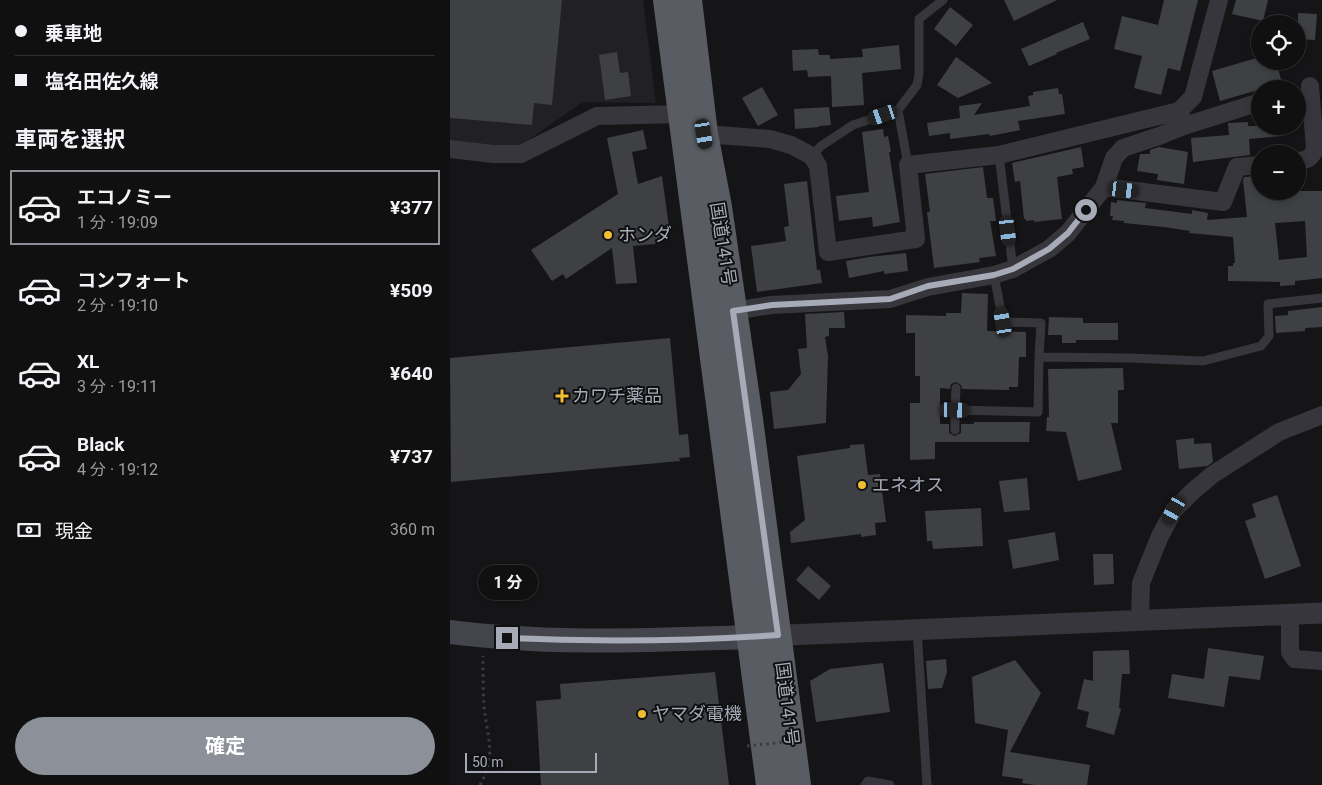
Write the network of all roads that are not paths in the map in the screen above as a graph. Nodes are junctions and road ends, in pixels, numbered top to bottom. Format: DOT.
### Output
graph roads {
  1 [pos="667,0"];
  2 [pos="688,0"];
  3 [pos="943,0"];
  4 [pos="1219,0"];
  5 [pos="1310,86"];
  6 [pos="1251,104"];
  7 [pos="898,110"];
  8 [pos="682,114"];
  9 [pos="1182,118"];
  10 [pos="704,134"];
  11 [pos="450,149"];
  12 [pos="999,155"];
  13 [pos="812,156"];
  14 [pos="1306,160"];
  15 [pos="908,165"];
  16 [pos="1251,165"];
  17 [pos="1104,187"];
  18 [pos="1013,269"];
  19 [pos="994,275"];
  20 [pos="1322,298"];
  21 [pos="733,311"];
  22 [pos="1039,357"];
  23 [pos="956,388"];
  24 [pos="955,410"];
  25 [pos="1322,415"];
  26 [pos="955,430"];
  27 [pos="1322,613"];
  28 [pos="1290,614"];
  29 [pos="1140,620"];
  30 [pos="917,629"];
  31 [pos="450,632"];
  32 [pos="778,635"];
  33 [pos="751,637"];
  34 [pos="1322,661"];
  35 [pos="770,785"];
  36 [pos="797,785"];
  37 [pos="865,785"];
  38 [pos="890,785"];
  39 [pos="927,785"];
  1 -- 8 [label="highway, 国道141号"];
  2 -- 10 [label="highway, 国道141号"];
  3 -- 7 [label="lane"];
  4 -- 9 [label="street"];
  5 -- 14 [label="street"];
  6 -- 9 [label="street"];
  7 -- 13 [label="lane"];
  7 -- 15 [label="lane"];
  8 -- 11 [label="street"];
  8 -- 33 [label="highway, 国道141号"];
  9 -- 12 [label="street"];
  9 -- 17 [label="street"];
  10 -- 13 [label="street"];
  10 -- 21 [label="highway, 国道141号"];
  12 -- 15 [label="street"];
  12 -- 18 [label="lane"];
  13 -- 15 [label="street"];
  16 -- 17 [label="street"];
  17 -- 18 [label="street"];
  18 -- 19 [label="street"];
  19 -- 21 [label="street"];
  19 -- 22 [label="lane"];
  20 -- 22 [label="lane"];
  21 -- 32 [label="highway, 国道141号"];
  22 -- 24 [label="lane"];
  23 -- 24 [label="lane"];
  24 -- 26 [label="lane"];
  25 -- 29 [label="street"];
  27 -- 28 [label="street"];
  28 -- 29 [label="street"];
  28 -- 34 [label="street"];
  29 -- 30 [label="street"];
  30 -- 32 [label="street"];
  30 -- 39 [label="lane"];
  31 -- 33 [label="main road"];
  32 -- 33 [label="street"];
  32 -- 36 [label="highway, 国道141号"];
  33 -- 35 [label="highway, 国道141号"];
  37 -- 38 [label="lane"];
}
